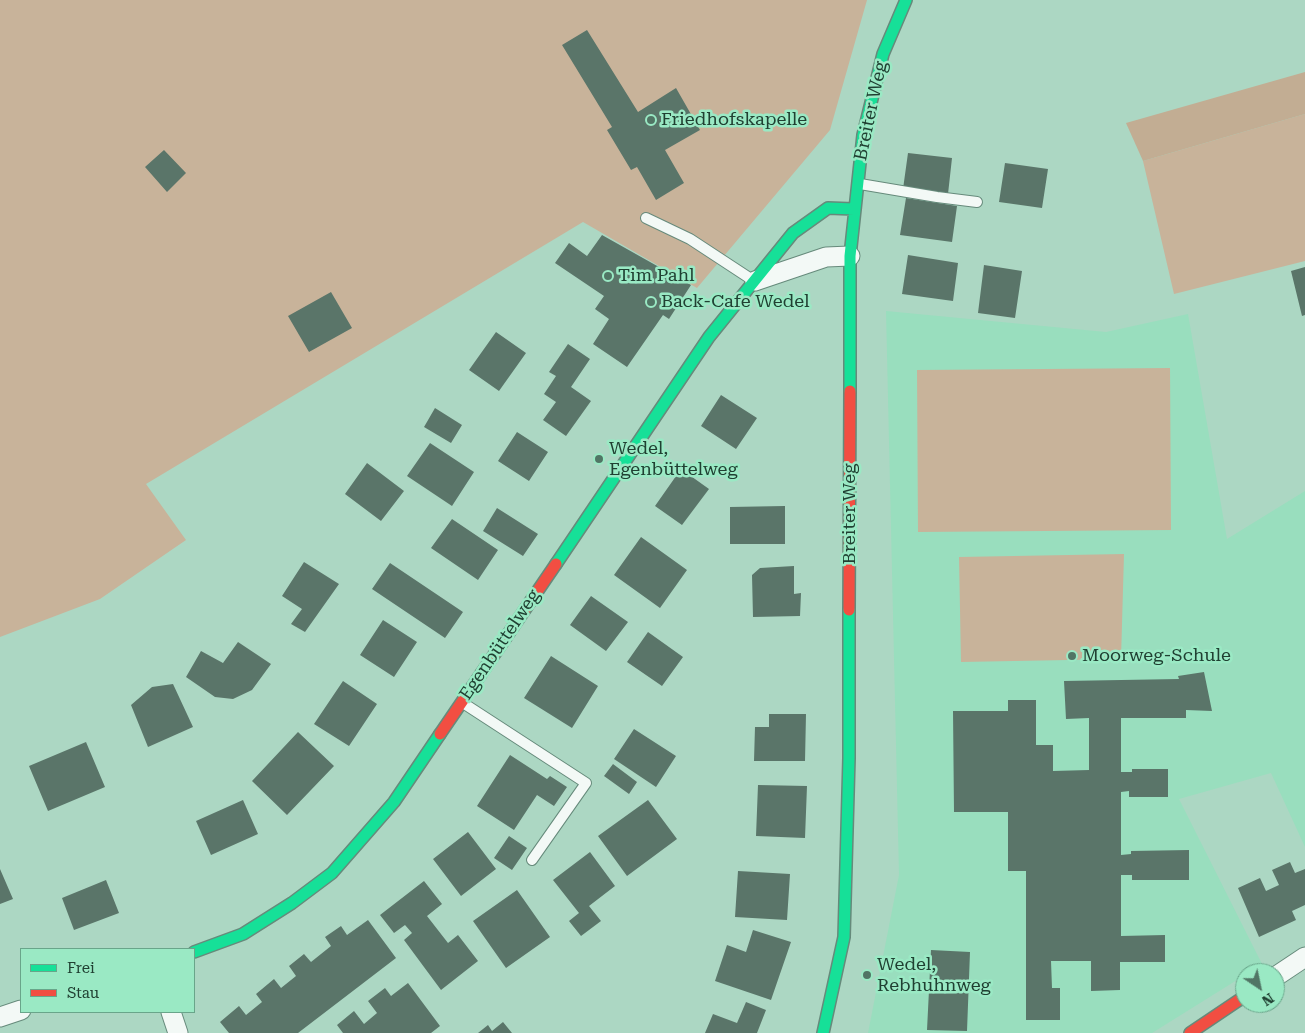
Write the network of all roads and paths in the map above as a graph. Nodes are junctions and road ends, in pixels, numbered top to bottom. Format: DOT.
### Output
graph roads {
  1 [pos="906,0"];
  2 [pos="858,183"];
  3 [pos="978,202"];
  4 [pos="854,209"];
  5 [pos="646,218"];
  6 [pos="850,256"];
  7 [pos="755,282"];
  8 [pos="462,702"];
  9 [pos="532,860"];
  10 [pos="195,952"];
  11 [pos="1305,957"];
  12 [pos="1285,970"];
  13 [pos="1235,1003"];
  14 [pos="20,1010"];
  15 [pos="171,1013"];
  16 [pos="0,1017"];
  17 [pos="178,1033"];
  18 [pos="823,1033"];
  19 [pos="1190,1033"];
  1 -- 2 [label="street, Breiter Weg"];
  2 -- 3 [label="lane"];
  2 -- 4 [label="street, Breiter Weg"];
  4 -- 6 [label="street, Breiter Weg"];
  4 -- 7 [label="street, Egenbüttelweg"];
  5 -- 7 [label="lane"];
  6 -- 7 [label="street"];
  6 -- 18 [label="street, Breiter Weg"];
  7 -- 8 [label="street, Egenbüttelweg"];
  8 -- 9 [label="lane"];
  8 -- 10 [label="street, Egenbüttelweg"];
  11 -- 12 [label="street"];
  13 -- 19 [label="street"];
  14 -- 16 [label="street"];
  15 -- 17 [label="street"];
}
